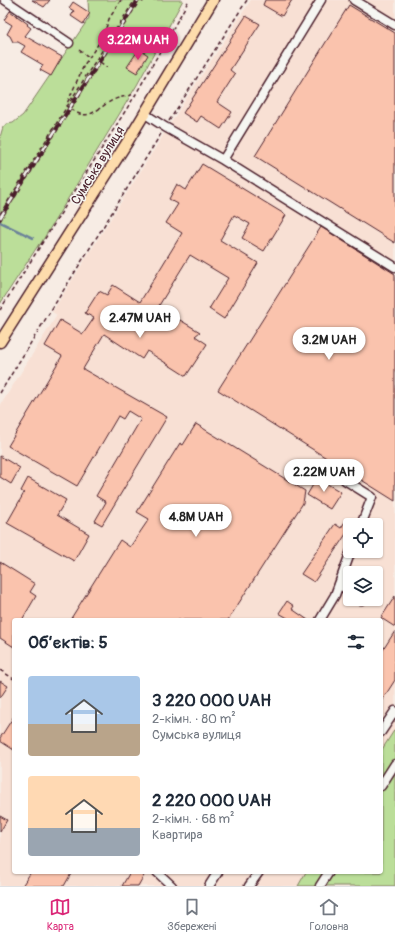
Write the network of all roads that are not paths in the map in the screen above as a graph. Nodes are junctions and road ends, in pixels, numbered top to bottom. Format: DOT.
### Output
graph roads {
  1 [pos="5,0"];
  2 [pos="213,0"];
  3 [pos="321,0"];
  4 [pos="354,0"];
  5 [pos="395,25"];
  6 [pos="69,42"];
  7 [pos="144,114"];
  8 [pos="223,160"];
  9 [pos="395,267"];
  10 [pos="0,342"];
  11 [pos="345,480"];
  12 [pos="364,518"];
  13 [pos="349,558"];
  14 [pos="339,584"];
  15 [pos="343,587"];
  16 [pos="324,618"];
  17 [pos="395,711"];
  18 [pos="383,729"];
  19 [pos="395,764"];
  20 [pos="383,783"];
  21 [pos="159,874"];
  22 [pos="217,874"];
  23 [pos="258,874"];
  24 [pos="328,874"];
  25 [pos="172,886"];
  26 [pos="209,886"];
  27 [pos="249,886"];
  28 [pos="320,886"];
  1 -- 6 [label="street"];
  2 -- 7 [label="main road, Сумська вулиця"];
  3 -- 8 [label="street"];
  4 -- 5 [label="street"];
  7 -- 8 [label="street"];
  7 -- 10 [label="main road, Сумська вулиця"];
  8 -- 9 [label="street"];
  11 -- 12 [label="street"];
  13 -- 14 [label="street"];
  14 -- 15 [label="street"];
  14 -- 16 [label="street"];
  17 -- 18 [label="street"];
  19 -- 20 [label="street"];
  21 -- 25 [label="street"];
  22 -- 26 [label="street"];
  23 -- 27 [label="street"];
  24 -- 28 [label="street"];
}
